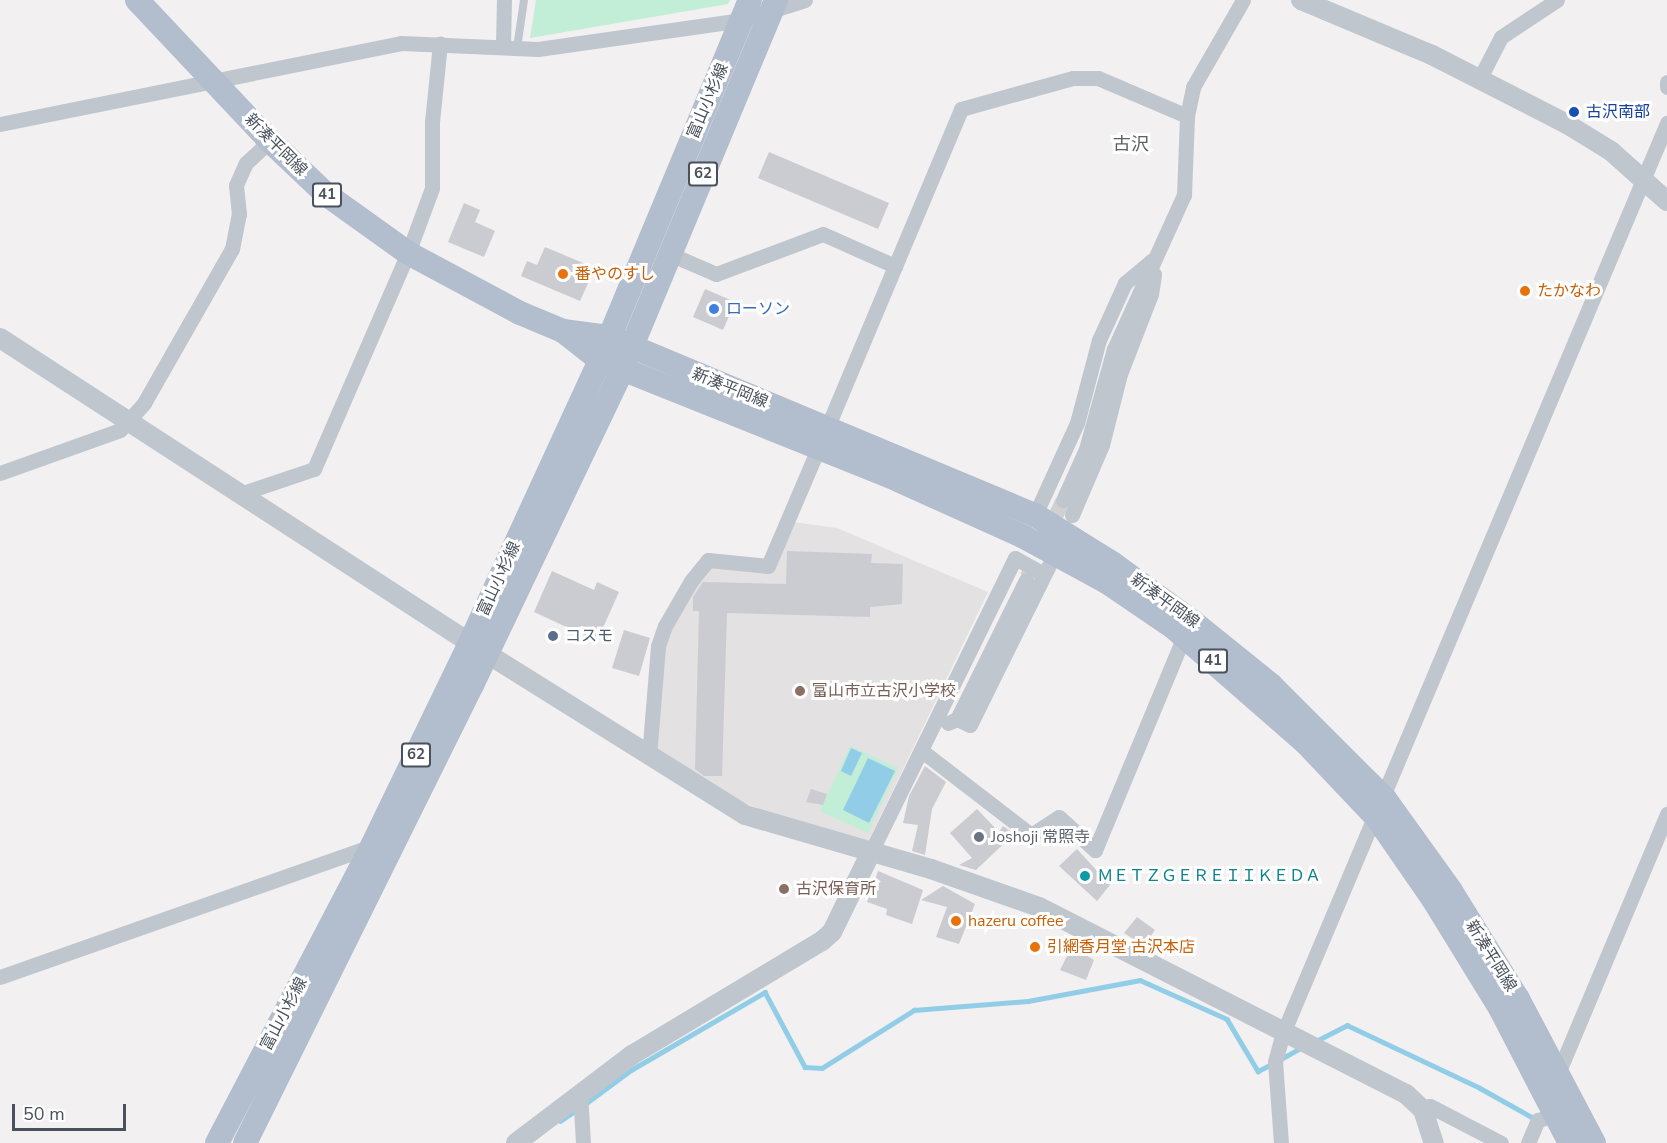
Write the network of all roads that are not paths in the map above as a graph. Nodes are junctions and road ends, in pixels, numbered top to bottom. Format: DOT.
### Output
graph roads {
  1 [pos="137,0"];
  2 [pos="504,0"];
  3 [pos="524,0"];
  4 [pos="805,0"];
  5 [pos="1243,0"];
  6 [pos="1301,0"];
  7 [pos="1557,0"];
  8 [pos="1329,6"];
  9 [pos="772,7"];
  10 [pos="746,10"];
  11 [pos="440,43"];
  12 [pos="510,47"];
  13 [pos="1480,78"];
  14 [pos="1667,82"];
  15 [pos="216,83"];
  16 [pos="1667,87"];
  17 [pos="1187,116"];
  18 [pos="1667,123"];
  19 [pos="0,124"];
  20 [pos="270,141"];
  21 [pos="1646,180"];
  22 [pos="1667,201"];
  23 [pos="408,253"];
  24 [pos="670,254"];
  25 [pos="1157,256"];
  26 [pos="895,266"];
  27 [pos="563,331"];
  28 [pos="609,337"];
  29 [pos="0,338"];
  30 [pos="631,348"];
  31 [pos="600,360"];
  32 [pos="622,370"];
  33 [pos="128,420"];
  34 [pos="823,438"];
  35 [pos="0,473"];
  36 [pos="240,494"];
  37 [pos="1063,500"];
  38 [pos="1035,515"];
  39 [pos="1072,515"];
  40 [pos="1049,564"];
  41 [pos="1026,580"];
  42 [pos="1184,636"];
  43 [pos="478,648"];
  44 [pos="957,718"];
  45 [pos="932,731"];
  46 [pos="922,751"];
  47 [pos="649,756"];
  48 [pos="1381,809"];
  49 [pos="1667,814"];
  50 [pos="372,846"];
  51 [pos="871,852"];
  52 [pos="0,977"];
  53 [pos="1283,1033"];
  54 [pos="1559,1071"];
  55 [pos="580,1092"];
  56 [pos="1423,1110"];
  57 [pos="1556,1115"];
  58 [pos="217,1143"];
  59 [pos="244,1143"];
  60 [pos="516,1143"];
  61 [pos="583,1143"];
  62 [pos="1281,1143"];
  63 [pos="1434,1143"];
  64 [pos="1501,1143"];
  65 [pos="1528,1143"];
  66 [pos="1570,1143"];
  67 [pos="1594,1143"];
  1 -- 15 [label="main road, 新湊平岡線 / 41"];
  2 -- 12 [label="street"];
  3 -- 12 [label="lane"];
  4 -- 9 [label="street"];
  5 -- 17 [label="street"];
  6 -- 8 [label="street"];
  7 -- 13 [label="street"];
  8 -- 13 [label="street"];
  9 -- 10 [label="street"];
  9 -- 24 [label="main road, 富山小杉線 / 62"];
  10 -- 12 [label="street"];
  10 -- 28 [label="main road, 富山小杉線 / 62"];
  11 -- 12 [label="street"];
  11 -- 15 [label="street"];
  11 -- 23 [label="street"];
  13 -- 21 [label="street"];
  14 -- 16 [label="street"];
  15 -- 19 [label="street"];
  15 -- 20 [label="main road, 新湊平岡線 / 41"];
  17 -- 25 [label="street"];
  17 -- 26 [label="street"];
  18 -- 21 [label="street"];
  20 -- 23 [label="main road, 新湊平岡線 / 41"];
  20 -- 33 [label="street"];
  21 -- 22 [label="street"];
  21 -- 48 [label="street"];
  23 -- 27 [label="main road, 新湊平岡線 / 41"];
  23 -- 36 [label="street"];
  24 -- 26 [label="street"];
  24 -- 30 [label="main road, 富山小杉線 / 62"];
  25 -- 37 [label="street"];
  25 -- 38 [label="street"];
  25 -- 39 [label="street"];
  26 -- 34 [label="street"];
  27 -- 28 [label="main road, 新湊平岡線 / 41"];
  27 -- 31 [label="main road, 新湊平岡線 / 41"];
  28 -- 30 [label="main road, 新湊平岡線 / 41"];
  28 -- 31 [label="main road, 富山小杉線 / 62"];
  29 -- 33 [label="street"];
  30 -- 32 [label="main road, 富山小杉線 / 62"];
  30 -- 34 [label="main road, 新湊平岡線 / 41"];
  31 -- 32 [label="main road, 新湊平岡線 / 41"];
  31 -- 43 [label="main road, 富山小杉線 / 62"];
  32 -- 34 [label="main road, 新湊平岡線 / 41"];
  32 -- 43 [label="main road, 富山小杉線 / 62"];
  33 -- 35 [label="street"];
  33 -- 36 [label="street"];
  34 -- 38 [label="main road, 新湊平岡線 / 41"];
  34 -- 40 [label="main road, 新湊平岡線 / 41"];
  34 -- 47 [label="street"];
  36 -- 43 [label="street"];
  38 -- 48 [label="main road, 新湊平岡線 / 41"];
  40 -- 42 [label="main road, 新湊平岡線 / 41"];
  40 -- 44 [label="street"];
  40 -- 45 [label="street"];
  41 -- 44 [label="street"];
  42 -- 46 [label="street"];
  42 -- 48 [label="main road, 新湊平岡線 / 41"];
  43 -- 47 [label="street"];
  43 -- 50 [label="main road, 富山小杉線 / 62"];
  43 -- 59 [label="main road, 富山小杉線 / 62"];
  44 -- 45 [label="street"];
  45 -- 46 [label="street"];
  46 -- 51 [label="street"];
  47 -- 51 [label="street"];
  48 -- 53 [label="street"];
  48 -- 54 [label="main road, 新湊平岡線 / 41"];
  48 -- 57 [label="main road, 新湊平岡線 / 41"];
  49 -- 54 [label="street"];
  50 -- 52 [label="street"];
  50 -- 58 [label="main road, 富山小杉線 / 62"];
  51 -- 53 [label="street"];
  51 -- 55 [label="street"];
  53 -- 56 [label="street"];
  53 -- 62 [label="street"];
  54 -- 67 [label="main road, 新湊平岡線 / 41"];
  55 -- 60 [label="street"];
  55 -- 61 [label="street"];
  56 -- 63 [label="street"];
  56 -- 64 [label="street"];
  57 -- 65 [label="street"];
  57 -- 66 [label="main road, 新湊平岡線 / 41"];
}
